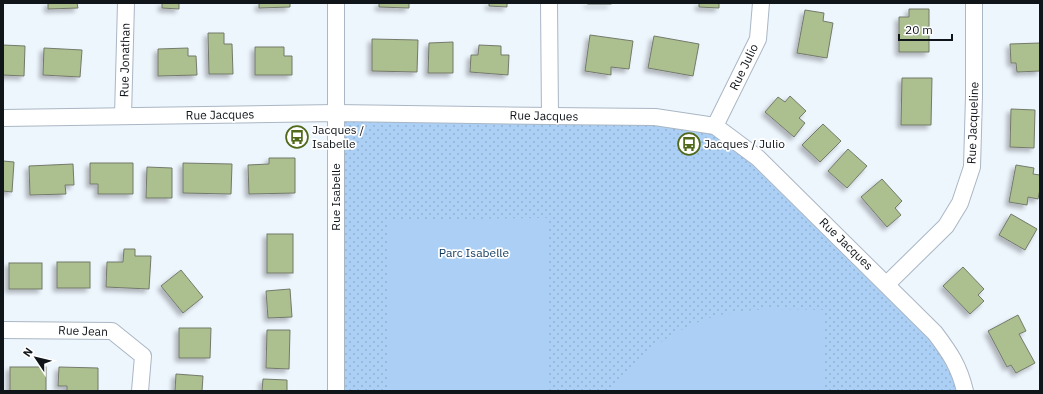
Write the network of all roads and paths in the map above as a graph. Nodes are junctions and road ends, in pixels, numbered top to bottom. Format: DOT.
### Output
graph roads {
  1 [pos="126,3"];
  2 [pos="336,3"];
  3 [pos="549,3"];
  4 [pos="761,3"];
  5 [pos="974,3"];
  6 [pos="336,113"];
  7 [pos="124,116"];
  8 [pos="550,116"];
  9 [pos="3,118"];
  10 [pos="715,126"];
  11 [pos="887,284"];
  12 [pos="3,330"];
  13 [pos="140,391"];
  14 [pos="336,391"];
  15 [pos="965,391"];
  1 -- 7 [label="street, Rue Jonathan"];
  2 -- 6 [label="street, Rue Isabelle"];
  3 -- 8 [label="street"];
  4 -- 10 [label="street, Rue Julio"];
  5 -- 11 [label="street, Rue Jacqueline"];
  6 -- 7 [label="street, Rue Jacques"];
  6 -- 8 [label="street, Rue Jacques"];
  6 -- 14 [label="street, Rue Isabelle"];
  7 -- 9 [label="street, Rue Jacques"];
  8 -- 10 [label="street, Rue Jacques"];
  10 -- 11 [label="street, Rue Jacques"];
  11 -- 15 [label="street, Rue Jacques"];
  12 -- 13 [label="street, Rue Jean"];
}
